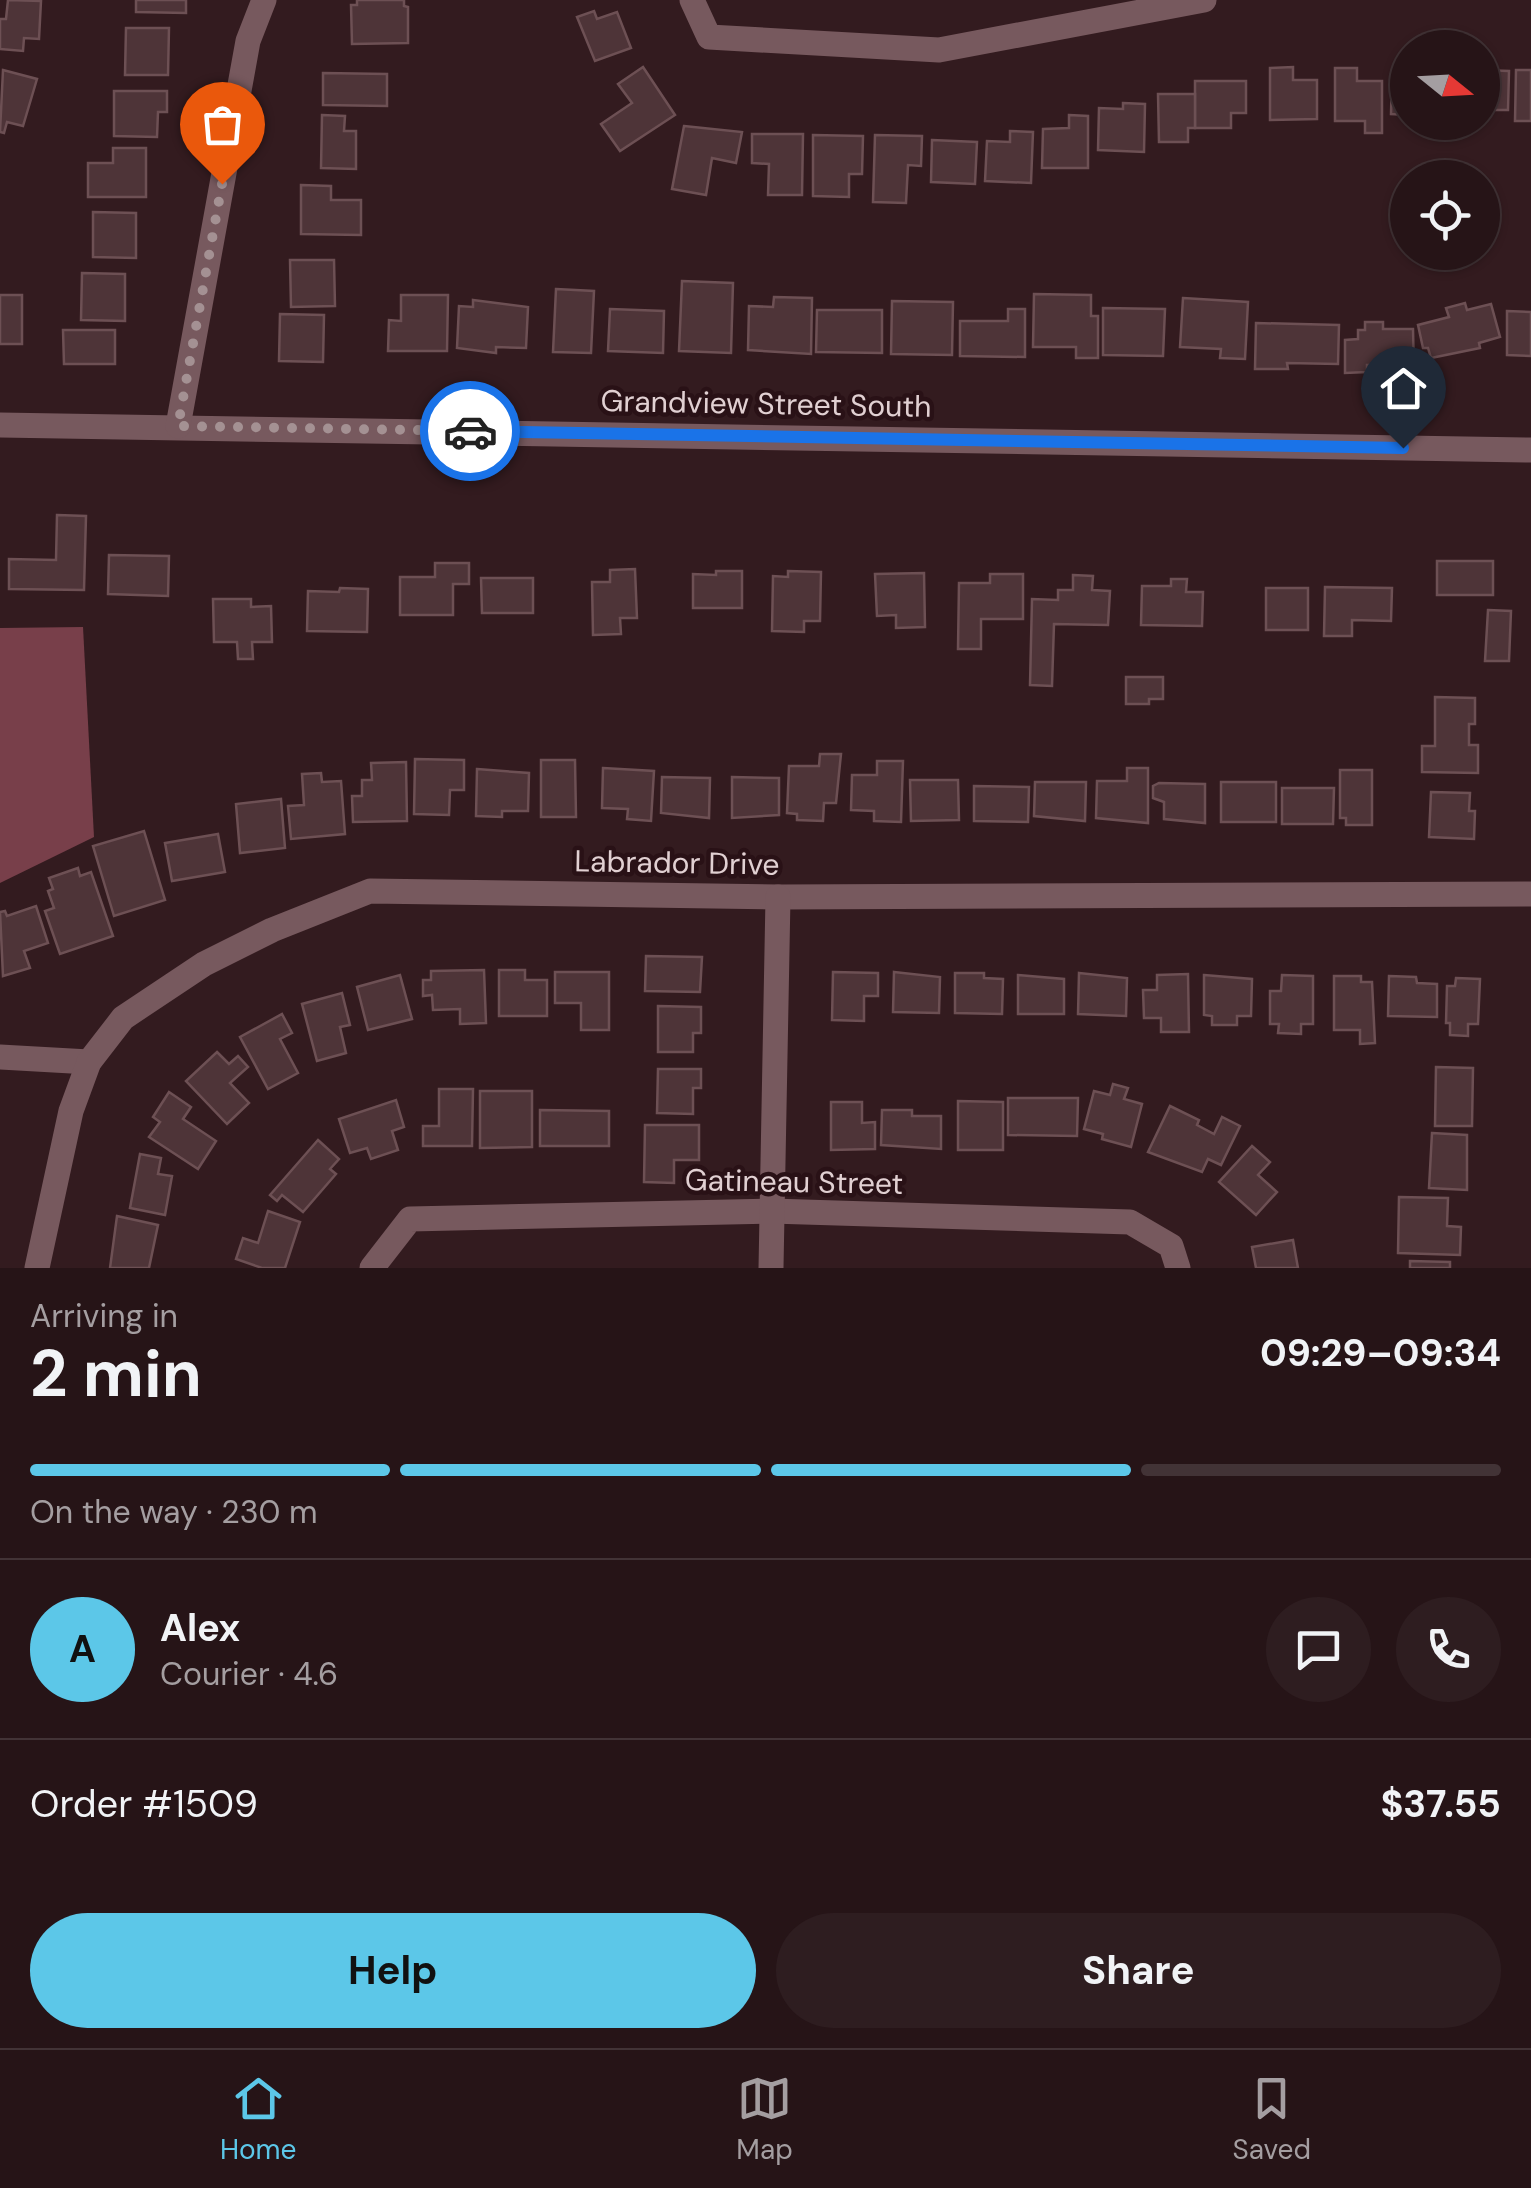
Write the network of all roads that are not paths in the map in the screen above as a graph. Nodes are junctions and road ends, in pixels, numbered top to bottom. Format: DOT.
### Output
graph roads {
  1 [pos="264,0"];
  2 [pos="692,0"];
  3 [pos="1204,0"];
  4 [pos="0,425"];
  5 [pos="178,426"];
  6 [pos="1531,450"];
  7 [pos="1531,894"];
  8 [pos="778,898"];
  9 [pos="0,1058"];
  10 [pos="89,1062"];
  11 [pos="770,1211"];
  12 [pos="1174,1257"];
  13 [pos="37,1268"];
  14 [pos="372,1268"];
  15 [pos="770,1268"];
  1 -- 5 [label="street"];
  2 -- 3 [label="street"];
  4 -- 5 [label="street, Grandview Street South"];
  5 -- 6 [label="street, Grandview Street South"];
  7 -- 8 [label="street, Labrador Drive"];
  8 -- 10 [label="street, Labrador Drive"];
  8 -- 11 [label="street"];
  9 -- 10 [label="street"];
  10 -- 13 [label="street, Labrador Drive"];
  11 -- 12 [label="street, Gatineau Street"];
  11 -- 14 [label="street, Gatineau Street"];
  11 -- 15 [label="street"];
}
